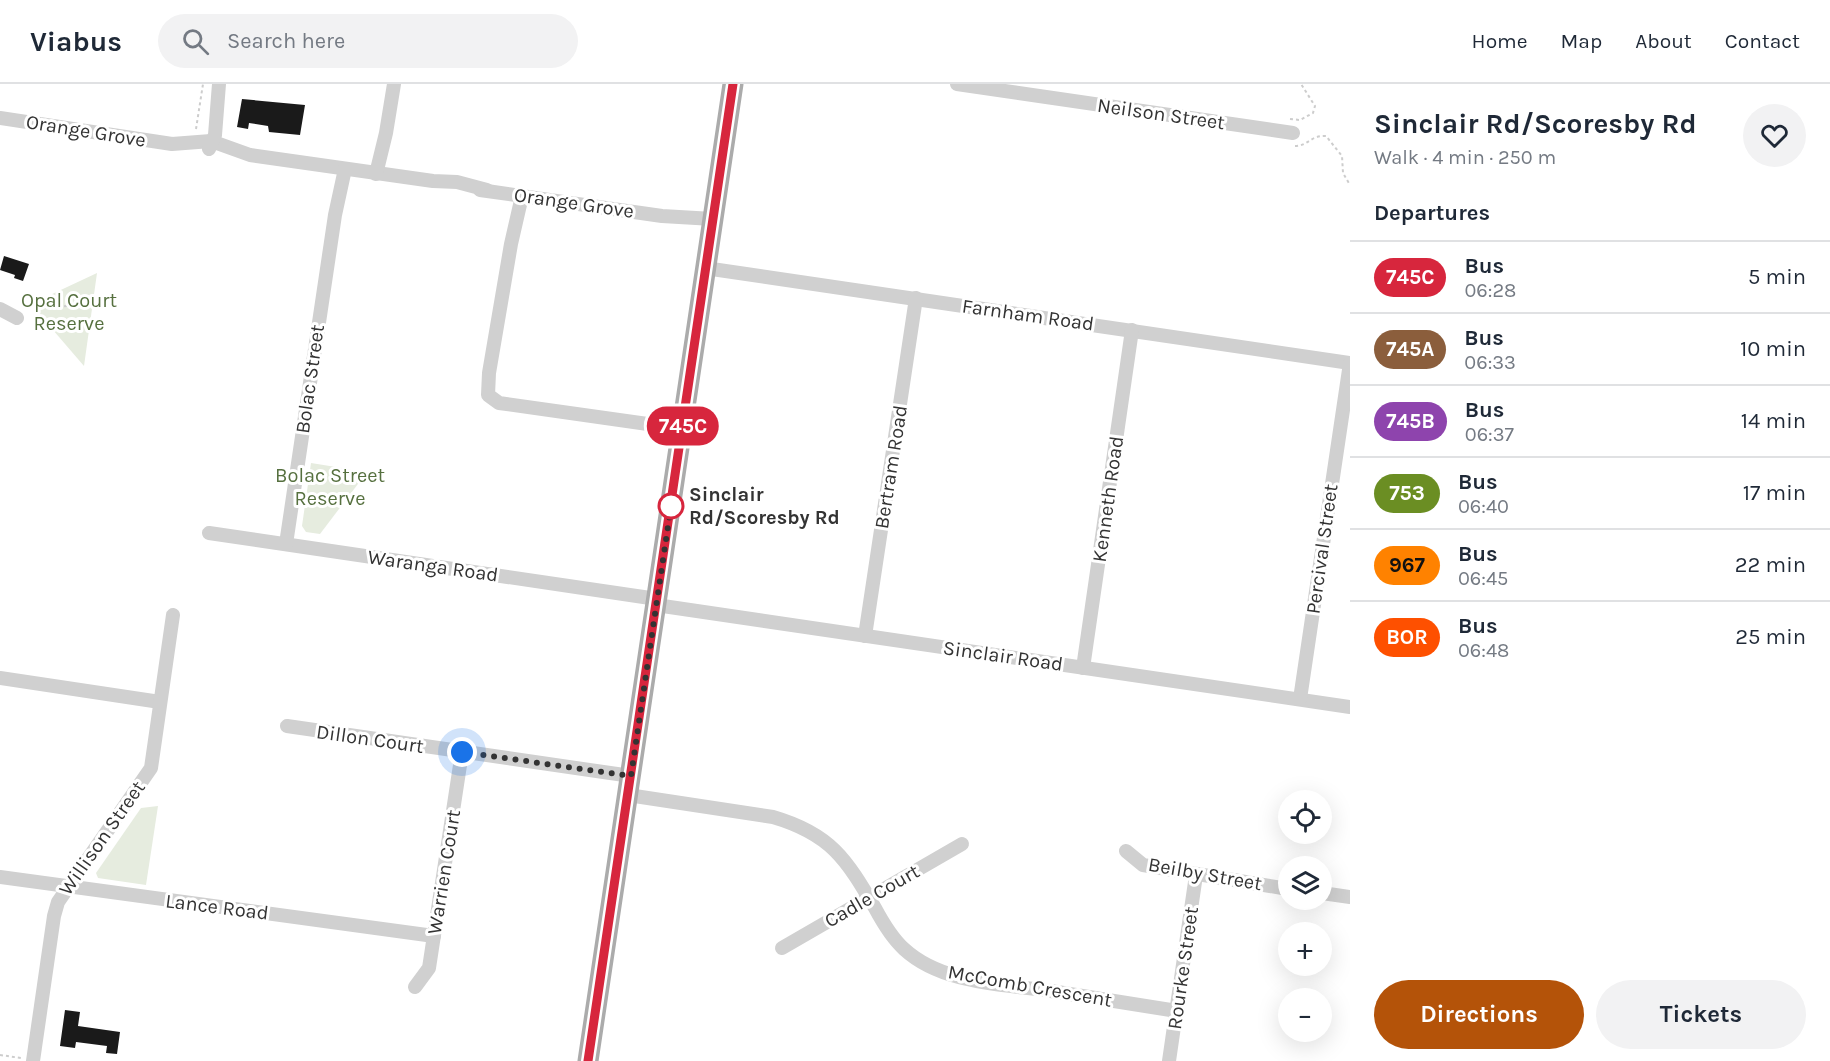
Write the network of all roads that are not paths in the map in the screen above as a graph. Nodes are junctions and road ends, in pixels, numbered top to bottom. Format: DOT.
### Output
graph roads {
  1 [pos="219,84"];
  2 [pos="394,84"];
  3 [pos="733,84"];
  4 [pos="957,84"];
  5 [pos="0,118"];
  6 [pos="1292,139"];
  7 [pos="206,141"];
  8 [pos="341,168"];
  9 [pos="386,175"];
  10 [pos="518,195"];
  11 [pos="712,224"];
  12 [pos="705,268"];
  13 [pos="916,298"];
  14 [pos="0,309"];
  15 [pos="17,318"];
  16 [pos="1132,330"];
  17 [pos="1350,363"];
  18 [pos="682,429"];
  19 [pos="209,533"];
  20 [pos="286,544"];
  21 [pos="657,602"];
  22 [pos="173,615"];
  23 [pos="866,636"];
  24 [pos="1083,668"];
  25 [pos="0,678"];
  26 [pos="1300,699"];
  27 [pos="160,702"];
  28 [pos="1350,707"];
  29 [pos="287,726"];
  30 [pos="462,752"];
  31 [pos="629,785"];
  32 [pos="962,844"];
  33 [pos="1126,851"];
  34 [pos="1196,875"];
  35 [pos="0,877"];
  36 [pos="68,886"];
  37 [pos="1278,887"];
  38 [pos="1332,894"];
  39 [pos="868,897"];
  40 [pos="1350,897"];
  41 [pos="434,936"];
  42 [pos="782,948"];
  43 [pos="415,987"];
  44 [pos="1178,1011"];
  45 [pos="27,1060"];
  46 [pos="588,1061"];
  47 [pos="1169,1061"];
  1 -- 7 [label="street"];
  2 -- 9 [label="street"];
  3 -- 11 [label="main road"];
  4 -- 6 [label="street, Neilson Street"];
  5 -- 7 [label="street, Orange Grove"];
  7 -- 8 [label="street, Orange Grove"];
  8 -- 9 [label="street, Orange Grove"];
  8 -- 20 [label="street, Bolac Street"];
  9 -- 10 [label="street, Orange Grove"];
  10 -- 11 [label="street, Orange Grove"];
  10 -- 18 [label="street"];
  11 -- 12 [label="main road"];
  12 -- 13 [label="street, Farnham Road"];
  12 -- 18 [label="main road"];
  13 -- 16 [label="street, Farnham Road"];
  13 -- 23 [label="street, Bertram Road"];
  14 -- 15 [label="street"];
  16 -- 17 [label="street, Farnham Road"];
  16 -- 24 [label="street, Kenneth Road"];
  17 -- 26 [label="street, Percival Street"];
  18 -- 21 [label="main road"];
  19 -- 20 [label="street, Waranga Road"];
  20 -- 21 [label="street, Waranga Road"];
  21 -- 23 [label="street, Sinclair Road"];
  21 -- 31 [label="main road"];
  22 -- 27 [label="street, Willison Street"];
  23 -- 24 [label="street, Sinclair Road"];
  24 -- 26 [label="street, Sinclair Road"];
  25 -- 27 [label="street"];
  26 -- 28 [label="street, Sinclair Road"];
  27 -- 36 [label="street, Willison Street"];
  29 -- 30 [label="street, Dillon Court"];
  30 -- 31 [label="street, Dillon Court"];
  30 -- 41 [label="street, Warrien Court"];
  31 -- 39 [label="street, McComb Crescent"];
  31 -- 46 [label="main road"];
  32 -- 39 [label="street, Cadle Court"];
  33 -- 34 [label="street, Beilby Street"];
  34 -- 37 [label="street, Beilby Street"];
  34 -- 44 [label="street, Rourke Street"];
  35 -- 36 [label="street, Lance Road"];
  36 -- 41 [label="street, Lance Road"];
  36 -- 45 [label="street, Willison Street"];
  38 -- 40 [label="street"];
  39 -- 42 [label="street, Cadle Court"];
  39 -- 44 [label="street, McComb Crescent"];
  41 -- 43 [label="street, Warrien Court"];
  44 -- 47 [label="street, Rourke Street"];
}
